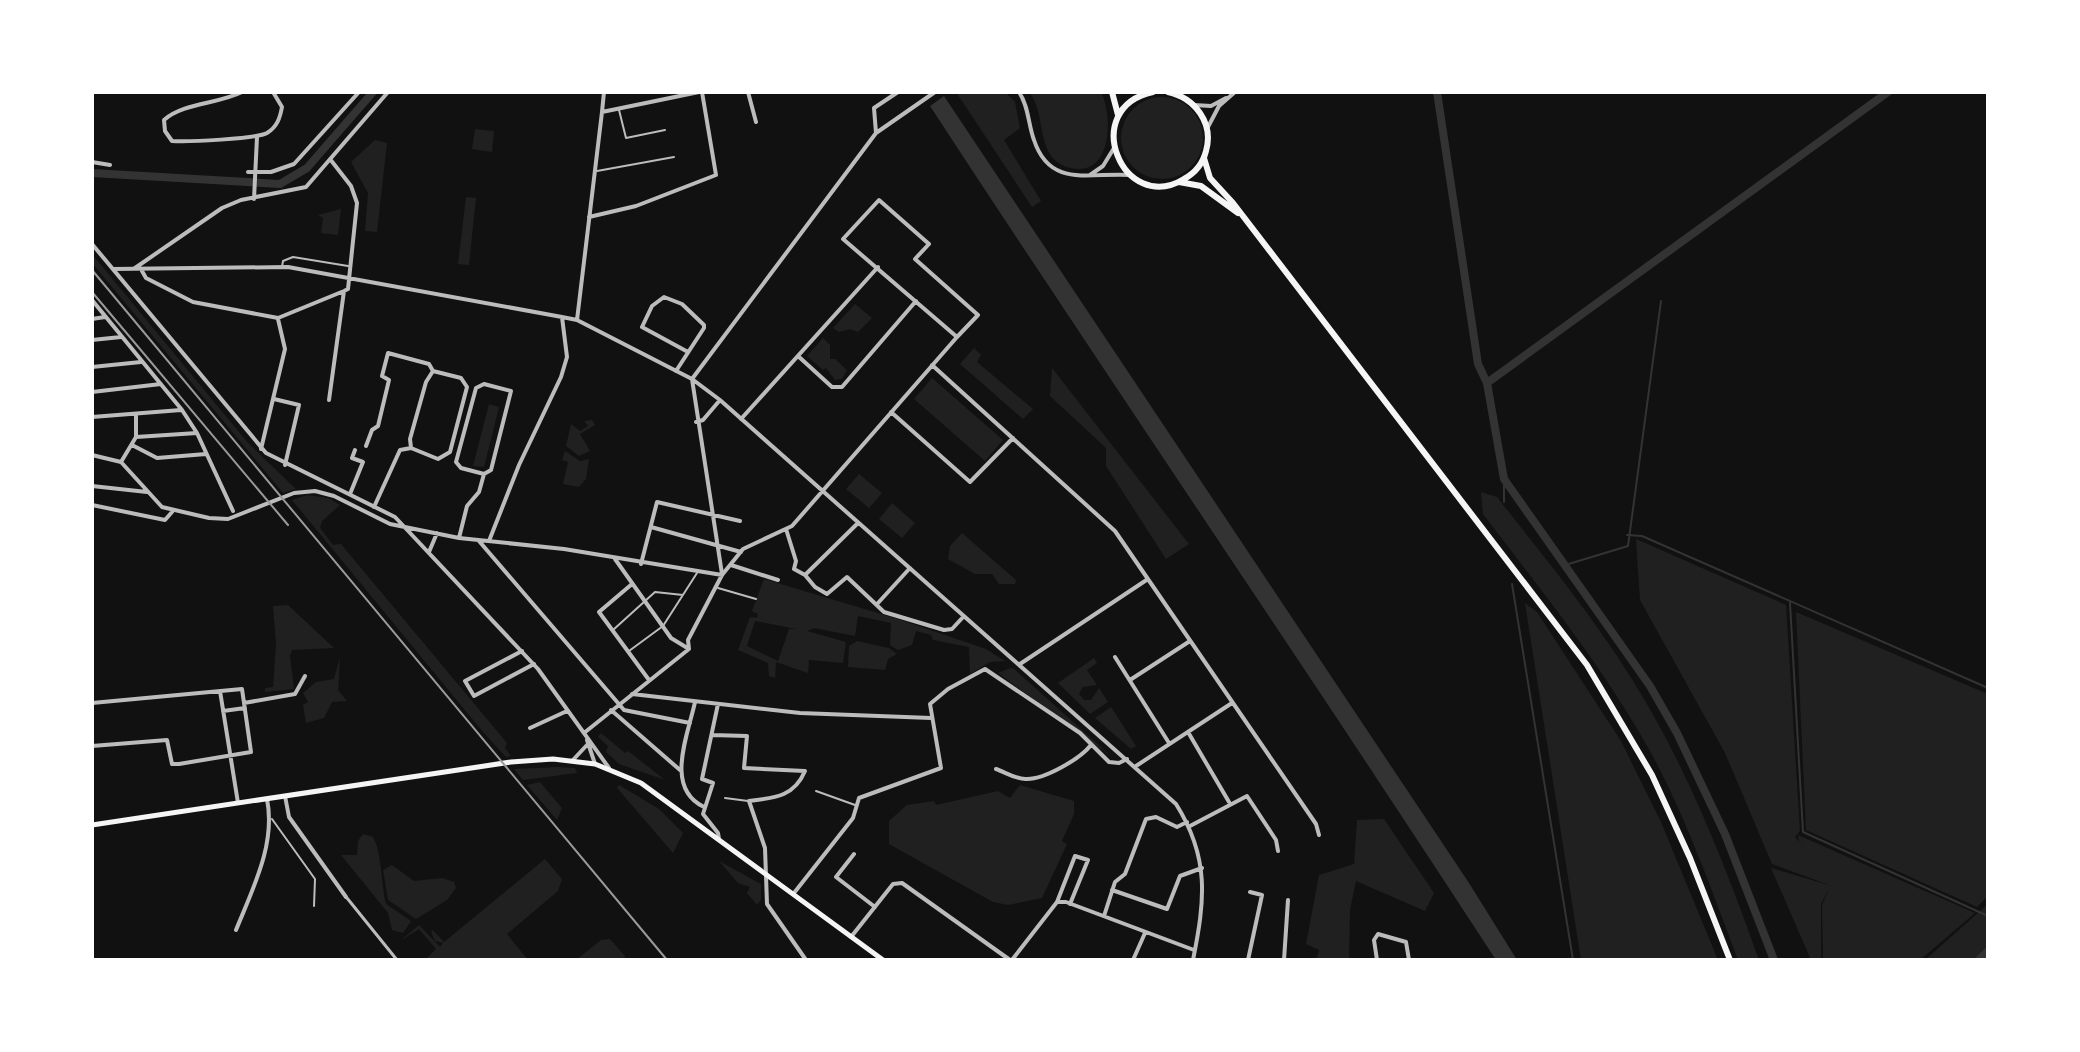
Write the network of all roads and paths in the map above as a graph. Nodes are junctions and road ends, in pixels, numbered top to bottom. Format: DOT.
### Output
graph roads {
  1 [pos="242,92"];
  2 [pos="273,92"];
  3 [pos="359,92"];
  4 [pos="388,92"];
  5 [pos="604,92"];
  6 [pos="700,92"];
  7 [pos="748,92"];
  8 [pos="898,92"];
  9 [pos="935,92"];
  10 [pos="1019,92"];
  11 [pos="1112,92"];
  12 [pos="1132,92"];
  13 [pos="1168,92"];
  14 [pos="1236,92"];
  15 [pos="1150,93"];
  16 [pos="1194,105"];
  17 [pos="618,109"];
  18 [pos="602,112"];
  19 [pos="1118,117"];
  20 [pos="756,122"];
  21 [pos="1207,129"];
  22 [pos="665,130"];
  23 [pos="876,133"];
  24 [pos="257,137"];
  25 [pos="1114,148"];
  26 [pos="674,157"];
  27 [pos="1204,158"];
  28 [pos="330,159"];
  29 [pos="92,162"];
  30 [pos="110,165"];
  31 [pos="595,171"];
  32 [pos="248,172"];
  33 [pos="255,174"];
  34 [pos="1130,175"];
  35 [pos="1088,177"];
  36 [pos="1179,182"];
  37 [pos="254,196"];
  38 [pos="1238,213"];
  39 [pos="589,217"];
  40 [pos="92,244"];
  41 [pos="282,267"];
  42 [pos="349,267"];
  43 [pos="878,267"];
  44 [pos="113,269"];
  45 [pos="133,270"];
  46 [pos="141,270"];
  47 [pos="348,277"];
  48 [pos="344,291"];
  49 [pos="92,300"];
  50 [pos="916,301"];
  51 [pos="106,317"];
  52 [pos="562,317"];
  53 [pos="278,318"];
  54 [pos="92,319"];
  55 [pos="577,320"];
  56 [pos="123,337"];
  57 [pos="957,337"];
  58 [pos="92,340"];
  59 [pos="688,352"];
  60 [pos="798,356"];
  61 [pos="143,361"];
  62 [pos="932,365"];
  63 [pos="92,367"];
  64 [pos="433,371"];
  65 [pos="676,371"];
  66 [pos="692,379"];
  67 [pos="161,384"];
  68 [pos="92,392"];
  69 [pos="274,399"];
  70 [pos="329,400"];
  71 [pos="720,400"];
  72 [pos="182,410"];
  73 [pos="891,412"];
  74 [pos="136,414"];
  75 [pos="92,417"];
  76 [pos="741,419"];
  77 [pos="696,422"];
  78 [pos="197,433"];
  79 [pos="136,437"];
  80 [pos="1013,438"];
  81 [pos="132,445"];
  82 [pos="366,446"];
  83 [pos="411,448"];
  84 [pos="261,449"];
  85 [pos="355,450"];
  86 [pos="207,454"];
  87 [pos="92,455"];
  88 [pos="121,462"];
  89 [pos="285,465"];
  90 [pos="484,474"];
  91 [pos="92,486"];
  92 [pos="823,491"];
  93 [pos="147,492"];
  94 [pos="350,494"];
  95 [pos="92,505"];
  96 [pos="374,507"];
  97 [pos="173,511"];
  98 [pos="233,511"];
  99 [pos="713,515"];
  100 [pos="740,521"];
  101 [pos="858,523"];
  102 [pos="404,527"];
  103 [pos="651,527"];
  104 [pos="786,529"];
  105 [pos="437,533"];
  106 [pos="459,538"];
  107 [pos="479,541"];
  108 [pos="489,541"];
  109 [pos="718,543"];
  110 [pos="429,552"];
  111 [pos="741,552"];
  112 [pos="614,558"];
  113 [pos="641,564"];
  114 [pos="731,565"];
  115 [pos="910,568"];
  116 [pos="698,572"];
  117 [pos="722,575"];
  118 [pos="805,575"];
  119 [pos="1148,579"];
  120 [pos="778,580"];
  121 [pos="632,584"];
  122 [pos="717,588"];
  123 [pos="683,595"];
  124 [pos="756,599"];
  125 [pos="644,601"];
  126 [pos="878,603"];
  127 [pos="964,616"];
  128 [pos="663,626"];
  129 [pos="612,630"];
  130 [pos="1190,641"];
  131 [pos="689,649"];
  132 [pos="522,651"];
  133 [pos="628,652"];
  134 [pos="1115,657"];
  135 [pos="534,664"];
  136 [pos="1020,664"];
  137 [pos="305,676"];
  138 [pos="649,680"];
  139 [pos="1130,680"];
  140 [pos="220,691"];
  141 [pos="632,694"];
  142 [pos="695,701"];
  143 [pos="92,703"];
  144 [pos="1232,703"];
  145 [pos="619,704"];
  146 [pos="718,704"];
  147 [pos="244,705"];
  148 [pos="611,710"];
  149 [pos="223,711"];
  150 [pos="567,711"];
  151 [pos="931,718"];
  152 [pos="690,723"];
  153 [pos="530,728"];
  154 [pos="1188,732"];
  155 [pos="585,735"];
  156 [pos="712,735"];
  157 [pos="1169,743"];
  158 [pos="587,745"];
  159 [pos="1091,745"];
  160 [pos="92,746"];
  161 [pos="231,755"];
  162 [pos="1127,758"];
  163 [pos="572,761"];
  164 [pos="595,764"];
  165 [pos="1136,766"];
  166 [pos="609,768"];
  167 [pos="996,769"];
  168 [pos="680,772"];
  169 [pos="816,791"];
  170 [pos="285,796"];
  171 [pos="725,798"];
  172 [pos="267,799"];
  173 [pos="749,801"];
  174 [pos="1229,802"];
  175 [pos="238,803"];
  176 [pos="855,805"];
  177 [pos="704,807"];
  178 [pos="272,819"];
  179 [pos="1189,824"];
  180 [pos="92,825"];
  181 [pos="1319,835"];
  182 [pos="719,839"];
  183 [pos="1278,851"];
  184 [pos="854,854"];
  185 [pos="1202,868"];
  186 [pos="766,874"];
  187 [pos="1112,890"];
  188 [pos="1250,892"];
  189 [pos="794,893"];
  190 [pos="346,897"];
  191 [pos="1288,900"];
  192 [pos="1057,902"];
  193 [pos="1070,904"];
  194 [pos="314,906"];
  195 [pos="875,907"];
  196 [pos="1104,916"];
  197 [pos="236,930"];
  198 [pos="1145,932"];
  199 [pos="851,937"];
  200 [pos="1195,950"];
  201 [pos="397,960"];
  202 [pos="806,960"];
  203 [pos="883,960"];
  204 [pos="1011,960"];
  205 [pos="1133,960"];
  206 [pos="1193,960"];
  207 [pos="1248,960"];
  208 [pos="1284,960"];
  209 [pos="1377,960"];
  210 [pos="1409,960"];
  211 [pos="1730,960"];
  1 -- 24 [label="street"];
  2 -- 24 [label="street"];
  3 -- 33 [label="street"];
  4 -- 28 [label="street"];
  5 -- 18 [label="street"];
  6 -- 17 [label="street"];
  6 -- 39 [label="street"];
  7 -- 20 [label="street"];
  8 -- 23 [label="street"];
  9 -- 23 [label="street"];
  10 -- 35 [label="street"];
  11 -- 19 [label="main road"];
  12 -- 15 [label="main road"];
  13 -- 16 [label="main road"];
  14 -- 16 [label="street"];
  14 -- 21 [label="street"];
  15 -- 19 [label="main road"];
  16 -- 21 [label="main road"];
  17 -- 18 [label="street"];
  17 -- 22 [label="lane"];
  18 -- 31 [label="street"];
  19 -- 25 [label="main road"];
  21 -- 27 [label="main road"];
  23 -- 66 [label="street"];
  24 -- 33 [label="street"];
  25 -- 34 [label="main road"];
  25 -- 35 [label="street"];
  26 -- 31 [label="lane"];
  27 -- 36 [label="main road"];
  27 -- 38 [label="main road"];
  28 -- 37 [label="street"];
  28 -- 42 [label="street"];
  29 -- 30 [label="street"];
  31 -- 39 [label="street"];
  32 -- 33 [label="street"];
  33 -- 37 [label="street"];
  34 -- 35 [label="street"];
  34 -- 36 [label="main road"];
  36 -- 38 [label="main road"];
  37 -- 45 [label="street"];
  38 -- 211 [label="main road"];
  39 -- 55 [label="street"];
  40 -- 44 [label="street"];
  41 -- 42 [label="lane"];
  41 -- 46 [label="street"];
  41 -- 47 [label="street"];
  42 -- 47 [label="street"];
  43 -- 50 [label="street"];
  43 -- 57 [label="street"];
  43 -- 60 [label="street"];
  44 -- 45 [label="street"];
  44 -- 84 [label="street"];
  45 -- 46 [label="street"];
  46 -- 53 [label="street"];
  47 -- 48 [label="street"];
  47 -- 52 [label="street"];
  48 -- 53 [label="street"];
  48 -- 70 [label="street"];
  49 -- 51 [label="street"];
  50 -- 57 [label="street"];
  50 -- 60 [label="street"];
  51 -- 54 [label="street"];
  51 -- 56 [label="street"];
  52 -- 55 [label="street"];
  52 -- 108 [label="street"];
  53 -- 69 [label="street"];
  55 -- 65 [label="street"];
  56 -- 58 [label="street"];
  56 -- 61 [label="street"];
  57 -- 62 [label="street"];
  59 -- 59 [label="street"];
  59 -- 65 [label="street"];
  60 -- 76 [label="street"];
  61 -- 63 [label="street"];
  61 -- 67 [label="street"];
  62 -- 73 [label="street"];
  62 -- 80 [label="street"];
  64 -- 82 [label="street"];
  64 -- 83 [label="street"];
  64 -- 83 [label="street"];
  65 -- 66 [label="street"];
  66 -- 71 [label="street"];
  66 -- 77 [label="street"];
  67 -- 68 [label="street"];
  67 -- 72 [label="street"];
  69 -- 84 [label="street"];
  69 -- 89 [label="street"];
  71 -- 76 [label="street"];
  71 -- 77 [label="street"];
  72 -- 74 [label="street"];
  72 -- 78 [label="street"];
  73 -- 80 [label="street"];
  73 -- 92 [label="street"];
  74 -- 75 [label="street"];
  74 -- 79 [label="street"];
  76 -- 92 [label="street"];
  77 -- 99 [label="street"];
  78 -- 79 [label="street"];
  78 -- 86 [label="street"];
  79 -- 81 [label="street"];
  80 -- 119 [label="street"];
  81 -- 86 [label="street"];
  81 -- 88 [label="street"];
  83 -- 96 [label="street"];
  84 -- 89 [label="street"];
  85 -- 94 [label="street"];
  86 -- 98 [label="street"];
  87 -- 88 [label="street"];
  88 -- 93 [label="street"];
  89 -- 94 [label="street"];
  90 -- 90 [label="street"];
  90 -- 106 [label="street"];
  91 -- 93 [label="street"];
  92 -- 101 [label="street"];
  92 -- 104 [label="street"];
  93 -- 97 [label="street"];
  94 -- 96 [label="street"];
  95 -- 97 [label="street"];
  96 -- 102 [label="street"];
  97 -- 102 [label="street"];
  99 -- 100 [label="street"];
  99 -- 103 [label="street"];
  99 -- 109 [label="street"];
  101 -- 115 [label="street"];
  101 -- 118 [label="street"];
  102 -- 105 [label="street"];
  102 -- 110 [label="street"];
  103 -- 109 [label="street"];
  103 -- 113 [label="street"];
  104 -- 111 [label="street"];
  104 -- 118 [label="street"];
  105 -- 106 [label="street"];
  105 -- 110 [label="street"];
  106 -- 107 [label="street"];
  107 -- 108 [label="street"];
  107 -- 145 [label="street"];
  108 -- 112 [label="street"];
  109 -- 111 [label="street"];
  109 -- 117 [label="street"];
  110 -- 132 [label="street"];
  111 -- 114 [label="street"];
  112 -- 113 [label="street"];
  112 -- 121 [label="street"];
  113 -- 116 [label="street"];
  114 -- 117 [label="street"];
  114 -- 120 [label="street"];
  115 -- 126 [label="street"];
  115 -- 127 [label="street"];
  116 -- 117 [label="street"];
  116 -- 123 [label="lane"];
  117 -- 122 [label="street"];
  118 -- 126 [label="street"];
  119 -- 130 [label="street"];
  119 -- 136 [label="street"];
  121 -- 125 [label="street"];
  121 -- 129 [label="street"];
  122 -- 124 [label="lane"];
  122 -- 131 [label="street"];
  123 -- 125 [label="lane"];
  123 -- 128 [label="lane"];
  125 -- 128 [label="street"];
  125 -- 129 [label="lane"];
  126 -- 127 [label="street"];
  127 -- 136 [label="street"];
  128 -- 131 [label="street"];
  128 -- 133 [label="lane"];
  129 -- 133 [label="street"];
  130 -- 139 [label="street"];
  130 -- 144 [label="street"];
  131 -- 138 [label="street"];
  132 -- 135 [label="street"];
  132 -- 135 [label="street"];
  133 -- 138 [label="street"];
  134 -- 139 [label="street"];
  135 -- 150 [label="street"];
  136 -- 162 [label="street"];
  137 -- 147 [label="street"];
  138 -- 141 [label="street"];
  139 -- 157 [label="street"];
  140 -- 143 [label="street"];
  140 -- 147 [label="street"];
  140 -- 149 [label="street"];
  141 -- 142 [label="street"];
  141 -- 145 [label="street"];
  142 -- 146 [label="street"];
  142 -- 152 [label="street"];
  144 -- 154 [label="street"];
  144 -- 181 [label="street"];
  145 -- 148 [label="street"];
  145 -- 152 [label="street"];
  146 -- 151 [label="street"];
  146 -- 156 [label="street"];
  147 -- 149 [label="street"];
  147 -- 161 [label="street"];
  148 -- 155 [label="street"];
  148 -- 168 [label="street"];
  149 -- 161 [label="street"];
  150 -- 153 [label="street"];
  150 -- 155 [label="street"];
  151 -- 159 [label="street"];
  151 -- 176 [label="street"];
  152 -- 168 [label="street"];
  154 -- 157 [label="street"];
  154 -- 174 [label="street"];
  155 -- 158 [label="street"];
  155 -- 166 [label="street"];
  156 -- 173 [label="street"];
  156 -- 177 [label="street"];
  157 -- 165 [label="street"];
  158 -- 163 [label="street"];
  158 -- 164 [label="street"];
  159 -- 162 [label="street"];
  159 -- 167 [label="street"];
  160 -- 161 [label="street"];
  161 -- 175 [label="street"];
  162 -- 165 [label="street"];
  163 -- 164 [label="main road"];
  163 -- 170 [label="main road"];
  164 -- 166 [label="main road"];
  165 -- 179 [label="street"];
  166 -- 182 [label="main road"];
  168 -- 177 [label="street"];
  169 -- 176 [label="lane"];
  170 -- 172 [label="main road"];
  170 -- 190 [label="street"];
  171 -- 173 [label="lane"];
  172 -- 175 [label="main road"];
  172 -- 178 [label="street"];
  173 -- 186 [label="street"];
  174 -- 179 [label="street"];
  174 -- 183 [label="street"];
  175 -- 180 [label="main road"];
  176 -- 189 [label="street"];
  177 -- 182 [label="street"];
  178 -- 194 [label="lane"];
  178 -- 197 [label="street"];
  179 -- 185 [label="street"];
  179 -- 187 [label="street"];
  182 -- 186 [label="main road"];
  184 -- 195 [label="street"];
  185 -- 187 [label="street"];
  185 -- 200 [label="street"];
  186 -- 189 [label="main road"];
  186 -- 202 [label="street"];
  187 -- 196 [label="street"];
  188 -- 207 [label="street"];
  189 -- 199 [label="main road"];
  190 -- 201 [label="street"];
  191 -- 208 [label="street"];
  192 -- 193 [label="street"];
  192 -- 193 [label="street"];
  192 -- 204 [label="street"];
  193 -- 196 [label="street"];
  195 -- 199 [label="street"];
  195 -- 204 [label="street"];
  196 -- 198 [label="street"];
  198 -- 200 [label="street"];
  198 -- 205 [label="street"];
  199 -- 203 [label="main road"];
  200 -- 206 [label="street"];
  209 -- 210 [label="street"];
}
